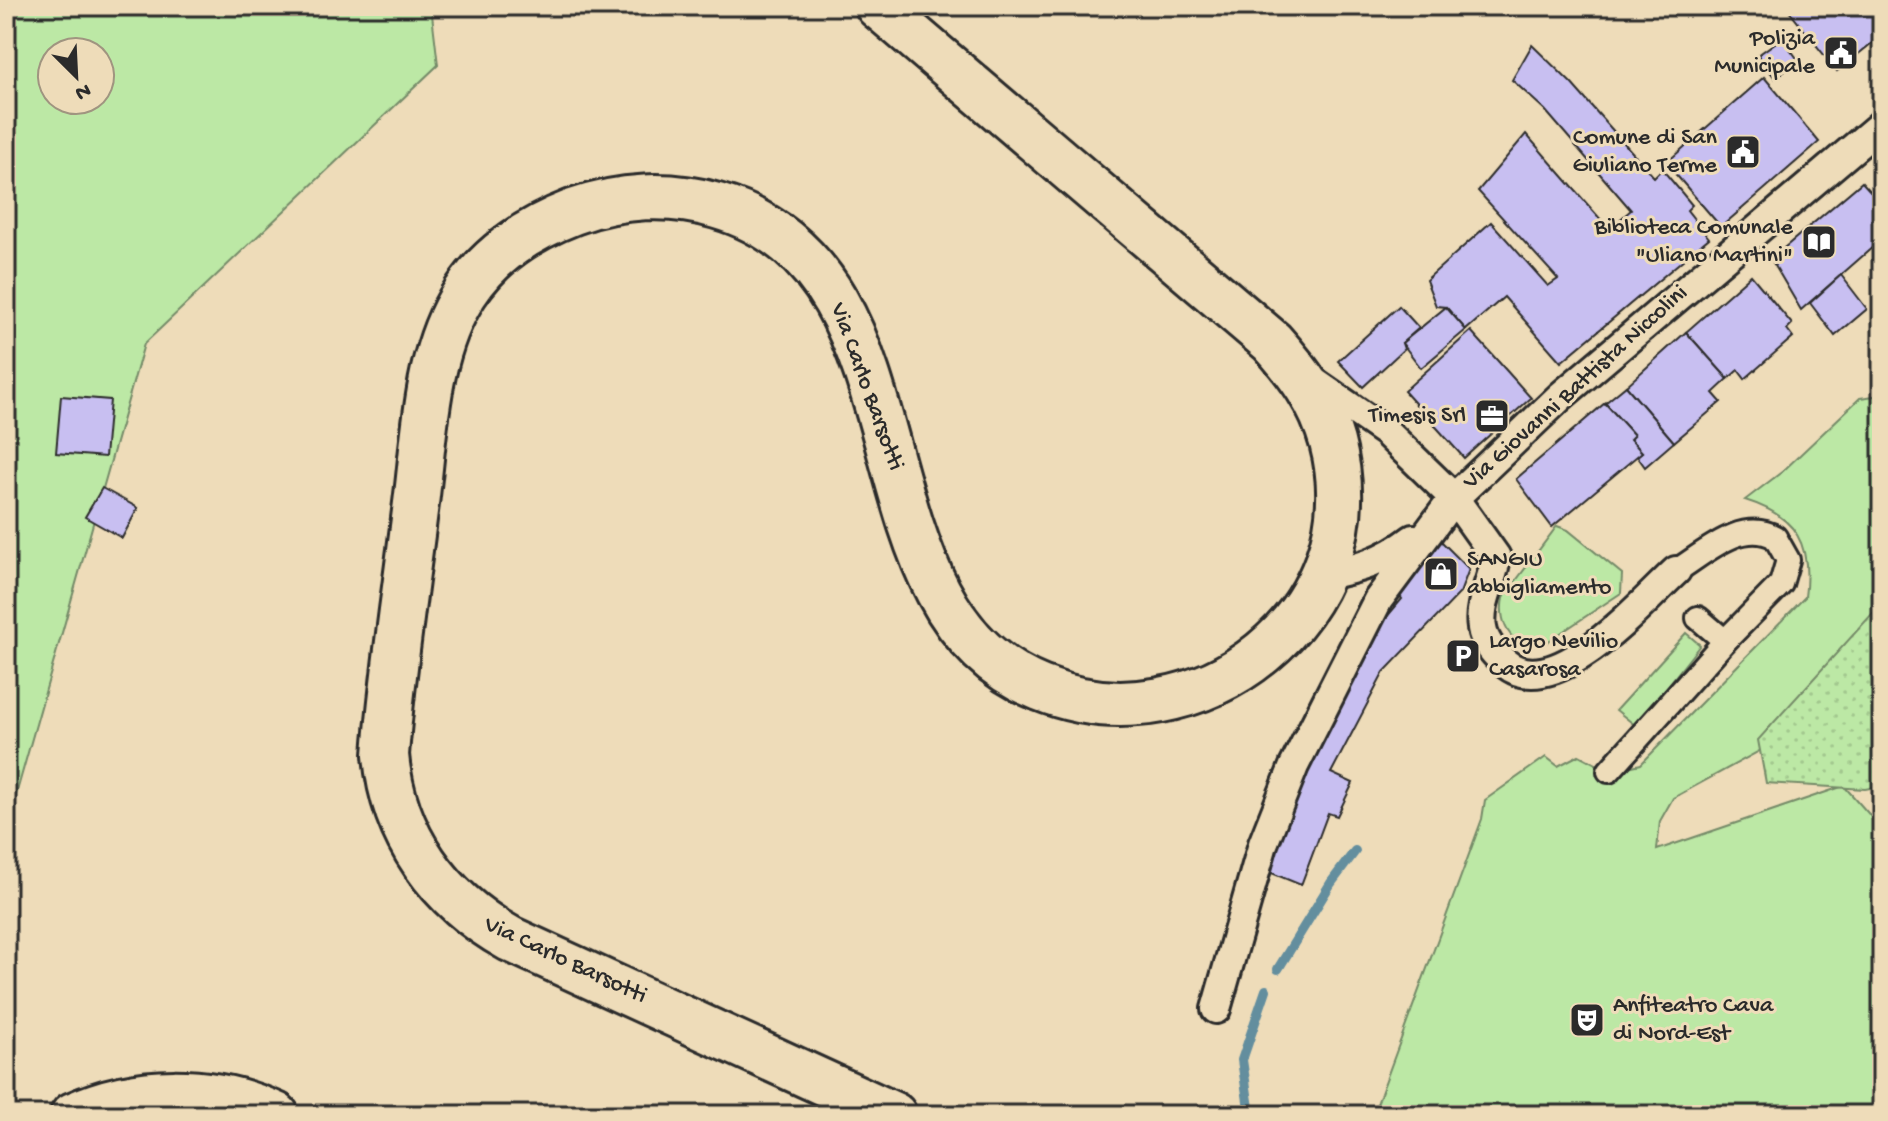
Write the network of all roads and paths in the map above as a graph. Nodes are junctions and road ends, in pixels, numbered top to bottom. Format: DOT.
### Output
graph roads {
  1 [pos="878,6"];
  2 [pos="1882,124"];
  3 [pos="1301,373"];
  4 [pos="1454,498"];
  5 [pos="1436,522"];
  6 [pos="1676,571"];
  7 [pos="1321,576"];
  8 [pos="1698,618"];
  9 [pos="1725,641"];
  10 [pos="1609,771"];
  11 [pos="1216,1009"];
  12 [pos="73,1115"];
  13 [pos="276,1115"];
  14 [pos="894,1115"];
  1 -- 3 [label="main road, Via Carlo Barsotti"];
  2 -- 4 [label="street, Via Giovanni Battista Niccolini"];
  3 -- 4 [label="street, Via Giovanni Battista Niccolini"];
  3 -- 7 [label="main road, Via Carlo Barsotti"];
  4 -- 5 [label="street, Via Giovanni Battista Niccolini"];
  4 -- 6 [label="street"];
  5 -- 7 [label="street, Via Giovanni Battista Niccolini"];
  5 -- 11 [label="street, Via Giovanni Battista Niccolini"];
  6 -- 9 [label="street"];
  7 -- 14 [label="main road, Via Carlo Barsotti"];
  8 -- 9 [label="street"];
  9 -- 10 [label="street"];
  12 -- 13 [label="main road"];
}
